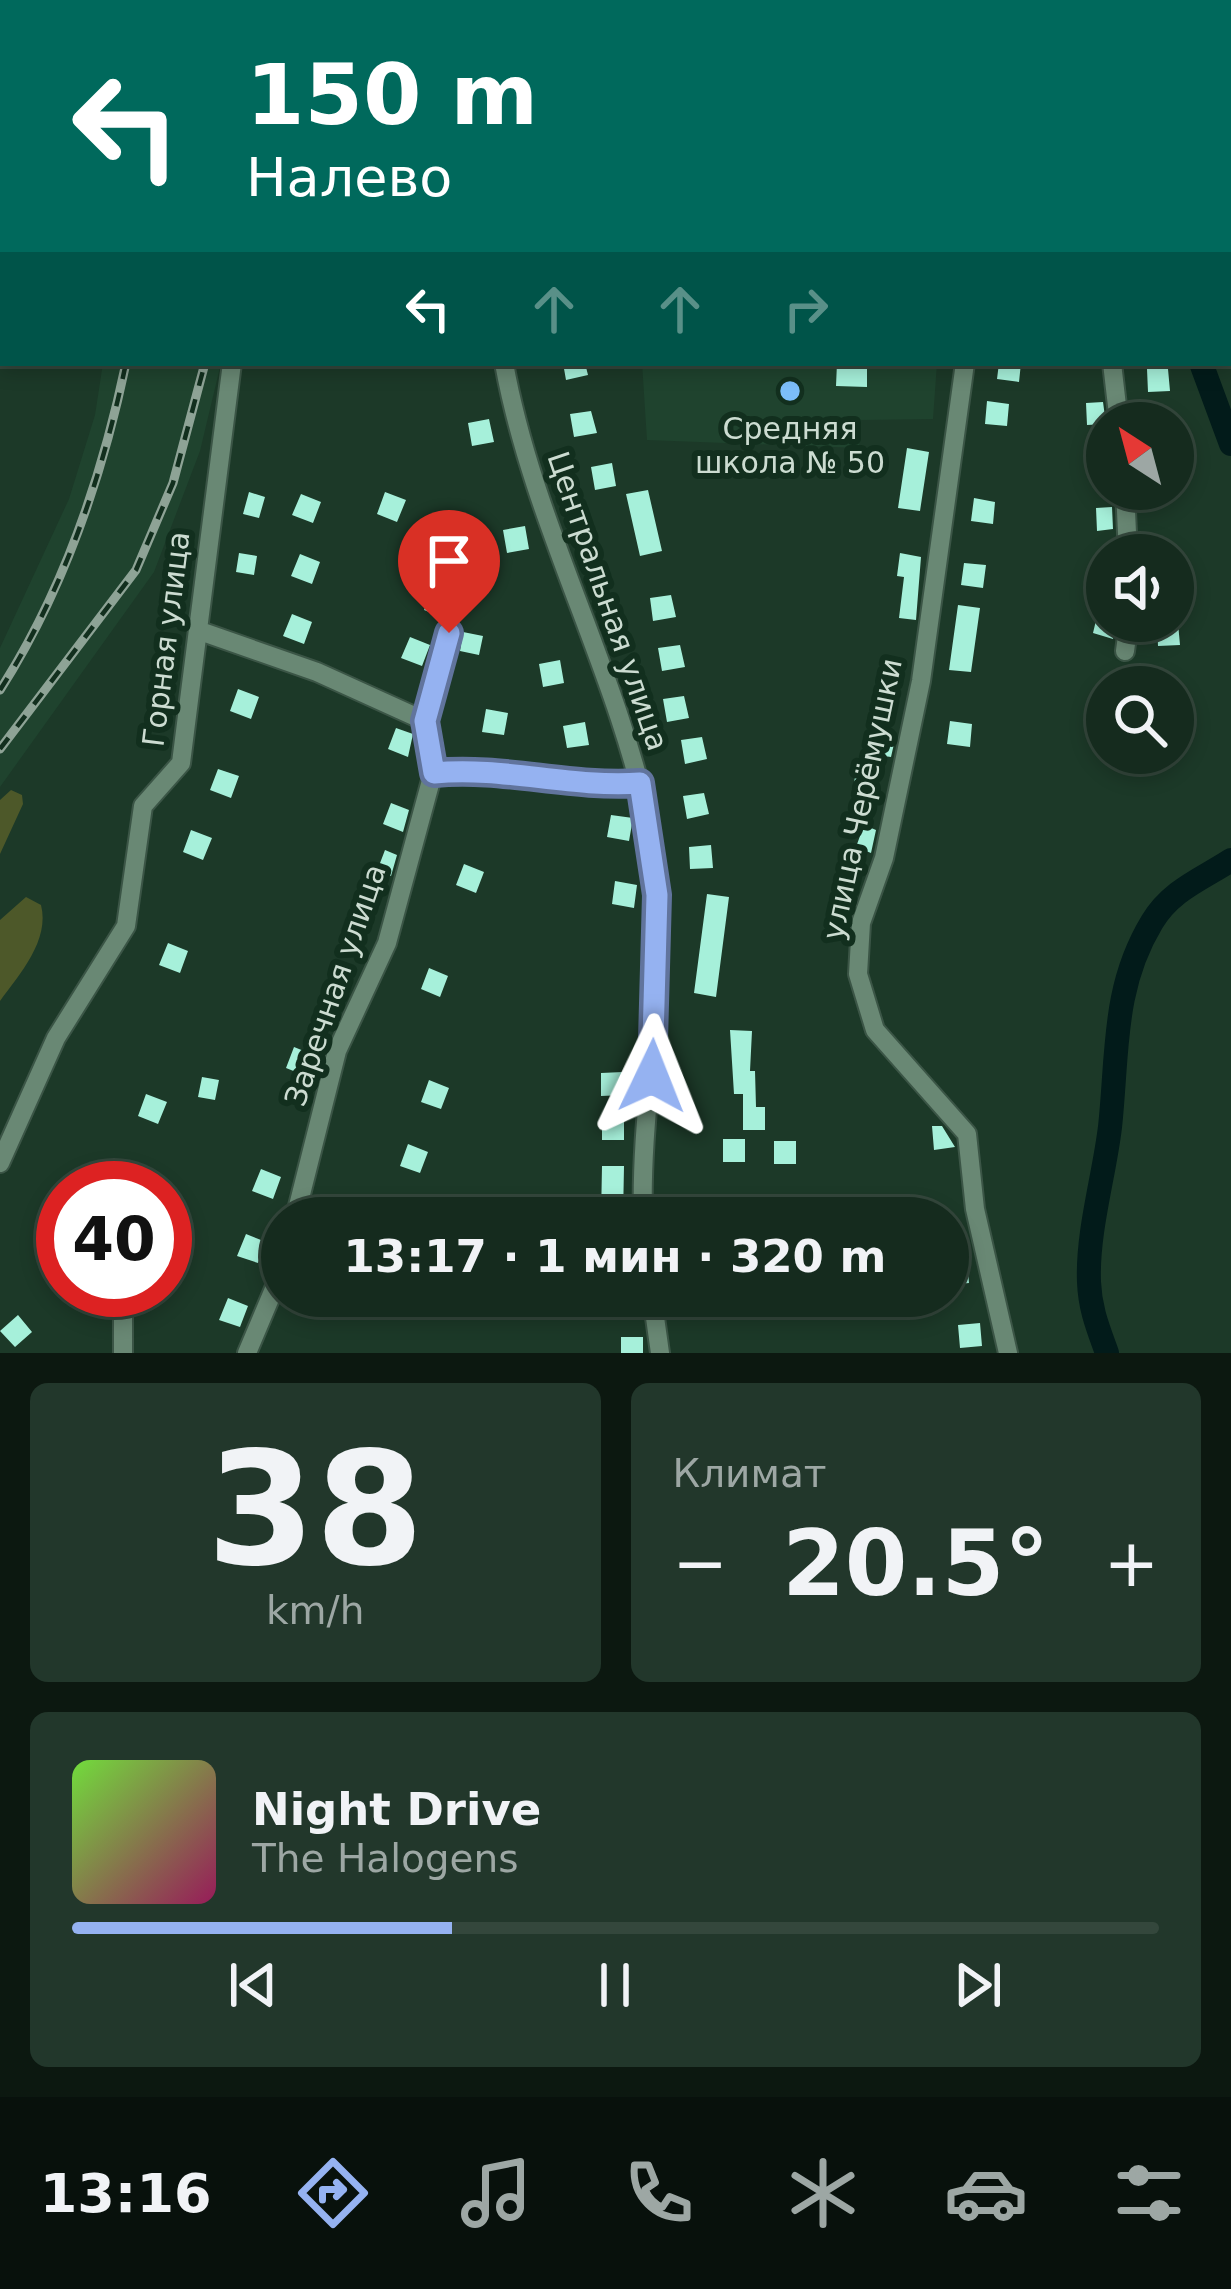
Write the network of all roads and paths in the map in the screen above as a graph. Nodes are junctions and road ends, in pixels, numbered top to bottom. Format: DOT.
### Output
graph roads {
  1 [pos="232,366"];
  2 [pos="504,366"];
  3 [pos="965,366"];
  4 [pos="1112,366"];
  5 [pos="1117,402"];
  6 [pos="200,631"];
  7 [pos="449,633"];
  8 [pos="1126,642"];
  9 [pos="1125,651"];
  10 [pos="425,721"];
  11 [pos="434,773"];
  12 [pos="640,783"];
  13 [pos="0,1163"];
  14 [pos="300,1197"];
  15 [pos="645,1197"];
  16 [pos="123,1317"];
  17 [pos="262,1317"];
  18 [pos="655,1317"];
  19 [pos="123,1353"];
  20 [pos="247,1353"];
  21 [pos="660,1353"];
  22 [pos="1008,1353"];
  1 -- 6 [label="street, Горная улица"];
  2 -- 12 [label="street, Центральная улица"];
  3 -- 22 [label="street, улица Черёмушки"];
  4 -- 5 [label="street"];
  6 -- 10 [label="street"];
  6 -- 13 [label="street, Горная улица"];
  7 -- 10 [label="street, Заречная улица"];
  8 -- 9 [label="street"];
  10 -- 11 [label="street, Заречная улица"];
  11 -- 12 [label="street"];
  11 -- 14 [label="street, Заречная улица"];
  12 -- 15 [label="street, Центральная улица"];
  16 -- 19 [label="street"];
  17 -- 20 [label="street"];
  18 -- 21 [label="street"];
}
